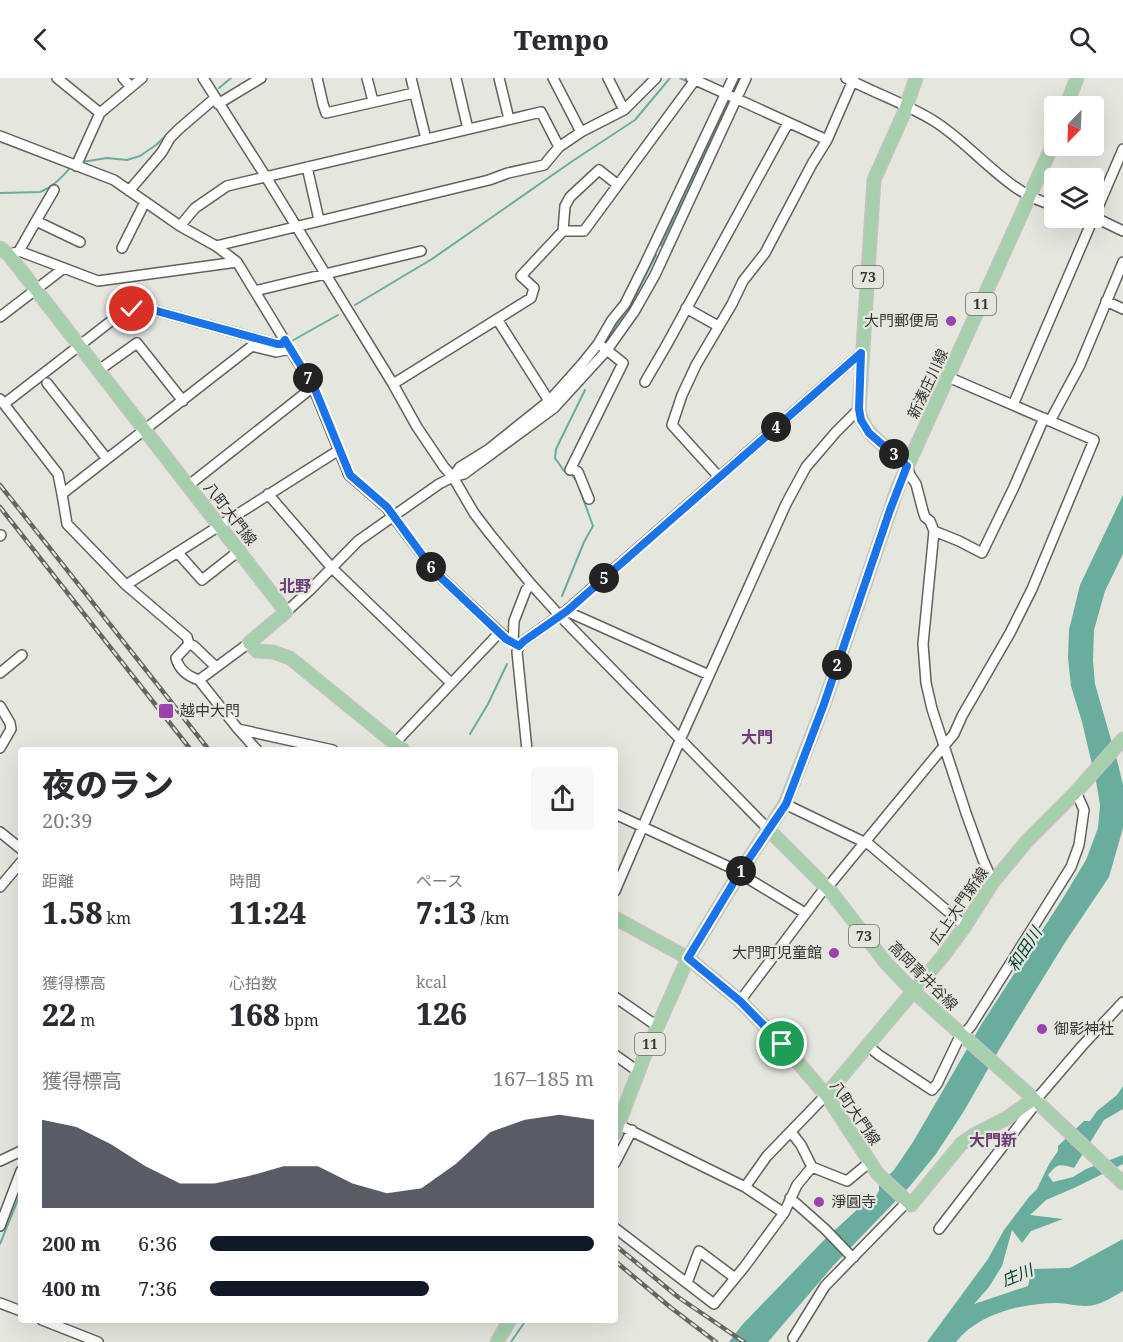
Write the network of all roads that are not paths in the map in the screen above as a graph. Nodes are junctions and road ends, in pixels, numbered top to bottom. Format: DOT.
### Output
graph roads {
  1 [pos="57,78"];
  2 [pos="123,78"];
  3 [pos="142,78"];
  4 [pos="202,78"];
  5 [pos="261,78"];
  6 [pos="317,78"];
  7 [pos="367,78"];
  8 [pos="411,78"];
  9 [pos="456,78"];
  10 [pos="499,78"];
  11 [pos="553,78"];
  12 [pos="608,78"];
  13 [pos="657,78"];
  14 [pos="733,78"];
  15 [pos="746,78"];
  16 [pos="916,78"];
  17 [pos="1077,78"];
  18 [pos="693,79"];
  19 [pos="851,79"];
  20 [pos="131,87"];
  21 [pos="414,93"];
  22 [pos="726,94"];
  23 [pos="1070,96"];
  24 [pos="736,98"];
  25 [pos="217,101"];
  26 [pos="373,101"];
  27 [pos="907,107"];
  28 [pos="624,110"];
  29 [pos="100,113"];
  30 [pos="508,119"];
  31 [pos="788,123"];
  32 [pos="468,129"];
  33 [pos="581,132"];
  34 [pos="0,136"];
  35 [pos="426,139"];
  36 [pos="827,140"];
  37 [pos="559,147"];
  38 [pos="1123,149"];
  39 [pos="1048,156"];
  40 [pos="76,166"];
  41 [pos="307,167"];
  42 [pos="266,177"];
  43 [pos="618,185"];
  44 [pos="54,190"];
  45 [pos="129,191"];
  46 [pos="1104,194"];
  47 [pos="1029,196"];
  48 [pos="1044,201"];
  49 [pos="145,202"];
  50 [pos="320,220"];
  51 [pos="36,221"];
  52 [pos="1104,222"];
  53 [pos="180,226"];
  54 [pos="296,226"];
  55 [pos="1089,228"];
  56 [pos="563,231"];
  57 [pos="1123,231"];
  58 [pos="80,242"];
  59 [pos="216,246"];
  60 [pos="122,248"];
  61 [pos="9,251"];
  62 [pos="421,251"];
  63 [pos="237,262"];
  64 [pos="1123,262"];
  65 [pos="64,268"];
  66 [pos="326,275"];
  67 [pos="36,290"];
  68 [pos="255,291"];
  69 [pos="1106,301"];
  70 [pos="686,308"];
  71 [pos="1123,309"];
  72 [pos="0,317"];
  73 [pos="497,319"];
  74 [pos="718,326"];
  75 [pos="598,344"];
  76 [pos="79,345"];
  77 [pos="287,345"];
  78 [pos="607,350"];
  79 [pos="861,353"];
  80 [pos="99,370"];
  81 [pos="948,377"];
  82 [pos="645,382"];
  83 [pos="47,383"];
  84 [pos="393,384"];
  85 [pos="314,387"];
  86 [pos="183,401"];
  87 [pos="2,402"];
  88 [pos="551,404"];
  89 [pos="1013,405"];
  90 [pos="859,409"];
  91 [pos="1047,419"];
  92 [pos="146,429"];
  93 [pos="339,450"];
  94 [pos="107,459"];
  95 [pos="907,466"];
  96 [pos="453,477"];
  97 [pos="718,477"];
  98 [pos="189,485"];
  99 [pos="62,494"];
  100 [pos="268,494"];
  101 [pos="589,500"];
  102 [pos="393,516"];
  103 [pos="220,525"];
  104 [pos="934,531"];
  105 [pos="240,550"];
  106 [pos="178,553"];
  107 [pos="332,568"];
  108 [pos="531,584"];
  109 [pos="126,585"];
  110 [pos="286,612"];
  111 [pos="563,614"];
  112 [pos="500,632"];
  113 [pos="249,643"];
  114 [pos="189,644"];
  115 [pos="516,644"];
  116 [pos="22,655"];
  117 [pos="216,667"];
  118 [pos="0,673"];
  119 [pos="709,675"];
  120 [pos="199,680"];
  121 [pos="451,682"];
  122 [pos="0,706"];
  123 [pos="238,729"];
  124 [pos="681,738"];
  125 [pos="1123,739"];
  126 [pos="399,746"];
  127 [pos="254,747"];
  128 [pos="319,747"];
  129 [pos="527,747"];
  130 [pos="945,747"];
  131 [pos="0,748"];
  132 [pos="1079,788"];
  133 [pos="786,804"];
  134 [pos="618,815"];
  135 [pos="642,826"];
  136 [pos="769,830"];
  137 [pos="0,832"];
  138 [pos="864,842"];
  139 [pos="18,847"];
  140 [pos="18,866"];
  141 [pos="740,872"];
  142 [pos="993,882"];
  143 [pos="618,884"];
  144 [pos="0,887"];
  145 [pos="827,888"];
  146 [pos="805,913"];
  147 [pos="618,920"];
  148 [pos="965,926"];
  149 [pos="688,958"];
  150 [pos="913,991"];
  151 [pos="1123,997"];
  152 [pos="618,999"];
  153 [pos="740,1001"];
  154 [pos="1120,1005"];
  155 [pos="657,1026"];
  156 [pos="963,1035"];
  157 [pos="868,1046"];
  158 [pos="618,1057"];
  159 [pos="639,1072"];
  160 [pos="826,1095"];
  161 [pos="1038,1103"];
  162 [pos="618,1122"];
  163 [pos="618,1127"];
  164 [pos="632,1130"];
  165 [pos="791,1132"];
  166 [pos="18,1152"];
  167 [pos="618,1157"];
  168 [pos="0,1161"];
  169 [pos="870,1162"];
  170 [pos="812,1167"];
  171 [pos="18,1179"];
  172 [pos="1123,1183"];
  173 [pos="745,1187"];
  174 [pos="790,1198"];
  175 [pos="908,1202"];
  176 [pos="784,1213"];
  177 [pos="0,1226"];
  178 [pos="939,1229"];
  179 [pos="618,1230"];
  180 [pos="852,1256"];
  181 [pos="735,1278"];
  182 [pos="687,1283"];
  183 [pos="1,1306"];
  184 [pos="18,1310"];
  185 [pos="50,1323"];
  186 [pos="508,1323"];
  187 [pos="793,1338"];
  188 [pos="98,1342"];
  189 [pos="497,1342"];
  1 -- 29 [label="street"];
  2 -- 20 [label="street"];
  3 -- 20 [label="street"];
  4 -- 25 [label="street"];
  5 -- 25 [label="street"];
  6 -- 26 [label="street"];
  7 -- 26 [label="street"];
  8 -- 21 [label="street"];
  9 -- 32 [label="street"];
  10 -- 30 [label="street"];
  11 -- 33 [label="street"];
  12 -- 28 [label="street"];
  13 -- 28 [label="street"];
  14 -- 22 [label="street"];
  15 -- 24 [label="street"];
  16 -- 27 [label="main road, 73"];
  17 -- 23 [label="main road"];
  18 -- 22 [label="street"];
  18 -- 43 [label="street"];
  19 -- 27 [label="street"];
  19 -- 36 [label="street"];
  20 -- 29 [label="street"];
  21 -- 26 [label="street"];
  21 -- 35 [label="street"];
  22 -- 24 [label="street"];
  22 -- 75 [label="street"];
  24 -- 31 [label="street"];
  24 -- 78 [label="street"];
  25 -- 42 [label="street"];
  25 -- 45 [label="street"];
  27 -- 47 [label="street"];
  27 -- 79 [label="main road, 73"];
  28 -- 33 [label="street"];
  29 -- 40 [label="street"];
  30 -- 32 [label="street"];
  30 -- 37 [label="street"];
  31 -- 36 [label="street"];
  31 -- 70 [label="street"];
  32 -- 35 [label="street"];
  33 -- 37 [label="street"];
  34 -- 40 [label="street"];
  35 -- 41 [label="street"];
  36 -- 74 [label="street"];
  37 -- 50 [label="street"];
  38 -- 46 [label="street"];
  39 -- 47 [label="main road, 新湊庄川線 / 11"];
  40 -- 45 [label="street"];
  41 -- 42 [label="street"];
  41 -- 50 [label="street"];
  42 -- 53 [label="street"];
  42 -- 54 [label="street"];
  43 -- 56 [label="street"];
  43 -- 56 [label="street"];
  44 -- 51 [label="street"];
  45 -- 49 [label="street"];
  47 -- 48 [label="street"];
  47 -- 81 [label="main road, 新湊庄川線 / 11"];
  49 -- 53 [label="street"];
  49 -- 60 [label="street"];
  50 -- 54 [label="street"];
  51 -- 58 [label="street"];
  51 -- 61 [label="street"];
  52 -- 57 [label="street"];
  53 -- 59 [label="street"];
  54 -- 59 [label="street"];
  54 -- 66 [label="street"];
  55 -- 89 [label="street"];
  56 -- 73 [label="street"];
  59 -- 63 [label="street"];
  61 -- 65 [label="street"];
  61 -- 67 [label="main road, 八町大門線"];
  62 -- 66 [label="street"];
  63 -- 65 [label="street"];
  63 -- 68 [label="street"];
  64 -- 69 [label="street"];
  65 -- 67 [label="street"];
  66 -- 68 [label="street"];
  66 -- 84 [label="street"];
  67 -- 72 [label="street"];
  67 -- 76 [label="main road, 八町大門線"];
  68 -- 77 [label="street"];
  69 -- 71 [label="street"];
  69 -- 91 [label="street"];
  70 -- 74 [label="street"];
  70 -- 82 [label="street"];
  73 -- 84 [label="street"];
  73 -- 88 [label="street"];
  74 -- 97 [label="street"];
  75 -- 78 [label="street"];
  75 -- 88 [label="street"];
  76 -- 77 [label="street"];
  76 -- 80 [label="main road, 八町大門線"];
  76 -- 87 [label="street"];
  77 -- 85 [label="street"];
  77 -- 86 [label="street"];
  78 -- 88 [label="street"];
  78 -- 101 [label="street"];
  79 -- 90 [label="main road, 73"];
  79 -- 97 [label="street"];
  80 -- 86 [label="street"];
  80 -- 92 [label="main road, 八町大門線"];
  81 -- 89 [label="street"];
  81 -- 95 [label="main road, 新湊庄川線 / 11"];
  83 -- 94 [label="street"];
  84 -- 96 [label="street"];
  85 -- 93 [label="street"];
  85 -- 98 [label="street"];
  86 -- 92 [label="street"];
  87 -- 99 [label="street"];
  88 -- 96 [label="street"];
  89 -- 91 [label="street"];
  90 -- 95 [label="main road, 73"];
  90 -- 119 [label="street"];
  91 -- 104 [label="street"];
  91 -- 130 [label="street"];
  92 -- 94 [label="street"];
  92 -- 98 [label="main road, 八町大門線"];
  93 -- 100 [label="street"];
  93 -- 102 [label="street"];
  94 -- 99 [label="street"];
  95 -- 104 [label="street"];
  95 -- 133 [label="main road, 新湊庄川線 / 11"];
  96 -- 102 [label="street"];
  96 -- 108 [label="street"];
  97 -- 111 [label="street"];
  98 -- 103 [label="main road, 八町大門線"];
  99 -- 109 [label="street"];
  100 -- 103 [label="street"];
  100 -- 107 [label="street"];
  102 -- 107 [label="street"];
  102 -- 112 [label="street"];
  103 -- 105 [label="main road, 八町大門線"];
  103 -- 106 [label="street"];
  104 -- 130 [label="street"];
  105 -- 106 [label="street"];
  105 -- 110 [label="main road, 八町大門線"];
  106 -- 109 [label="street"];
  107 -- 110 [label="street"];
  107 -- 121 [label="street"];
  108 -- 111 [label="street"];
  108 -- 115 [label="street"];
  109 -- 114 [label="street"];
  110 -- 113 [label="main road"];
  111 -- 115 [label="street"];
  111 -- 119 [label="street"];
  111 -- 124 [label="street"];
  112 -- 115 [label="street"];
  112 -- 121 [label="street"];
  113 -- 117 [label="street"];
  113 -- 126 [label="main road"];
  114 -- 117 [label="street"];
  114 -- 120 [label="street"];
  115 -- 129 [label="street"];
  116 -- 118 [label="street"];
  117 -- 120 [label="street"];
  119 -- 124 [label="street"];
  120 -- 123 [label="street"];
  121 -- 126 [label="street"];
  122 -- 131 [label="street"];
  123 -- 127 [label="street"];
  123 -- 128 [label="street"];
  124 -- 135 [label="street"];
  124 -- 136 [label="street"];
  125 -- 132 [label="main road, 広上大門新線"];
  130 -- 138 [label="street"];
  130 -- 142 [label="street"];
  132 -- 142 [label="main road, 広上大門新線"];
  132 -- 156 [label="street"];
  133 -- 136 [label="main road, 新湊庄川線 / 11"];
  133 -- 138 [label="street"];
  134 -- 135 [label="street"];
  135 -- 141 [label="street"];
  135 -- 143 [label="street"];
  136 -- 141 [label="main road, 新湊庄川線 / 11"];
  136 -- 145 [label="main road, 高岡青井谷線 / 73"];
  137 -- 139 [label="street"];
  138 -- 145 [label="street"];
  138 -- 148 [label="street"];
  140 -- 144 [label="street"];
  141 -- 146 [label="street"];
  141 -- 149 [label="main road, 新湊庄川線 / 11"];
  142 -- 148 [label="main road, 広上大門新線"];
  145 -- 146 [label="street"];
  145 -- 150 [label="main road, 高岡青井谷線 / 73"];
  146 -- 153 [label="street"];
  147 -- 149 [label="main road, 八町大門線"];
  148 -- 150 [label="main road, 広上大門新線"];
  149 -- 153 [label="main road, 八町大門線"];
  149 -- 155 [label="main road, 新湊庄川線 / 11"];
  150 -- 156 [label="main road, 高岡青井谷線 / 73"];
  150 -- 157 [label="main road, 広上大門新線"];
  151 -- 154 [label="street"];
  152 -- 155 [label="street"];
  153 -- 160 [label="main road, 八町大門線"];
  154 -- 161 [label="street"];
  155 -- 159 [label="main road, 新湊庄川線 / 11"];
  156 -- 157 [label="street"];
  156 -- 161 [label="main road, 高岡青井谷線 / 73"];
  157 -- 160 [label="main road, 広上大門新線"];
  158 -- 159 [label="street"];
  159 -- 162 [label="main road, 新湊庄川線 / 11"];
  160 -- 165 [label="street"];
  160 -- 169 [label="main road, 八町大門線"];
  161 -- 172 [label="main road, 73"];
  161 -- 175 [label="main road"];
  161 -- 178 [label="street"];
  163 -- 164 [label="street"];
  164 -- 167 [label="street"];
  164 -- 173 [label="street"];
  165 -- 170 [label="street"];
  165 -- 173 [label="street"];
  166 -- 168 [label="street"];
  169 -- 170 [label="street"];
  169 -- 175 [label="main road, 八町大門線"];
  170 -- 174 [label="street"];
  171 -- 177 [label="street"];
  173 -- 176 [label="street"];
  174 -- 176 [label="street"];
  174 -- 180 [label="street"];
  175 -- 180 [label="street"];
  176 -- 181 [label="street"];
  179 -- 182 [label="street"];
  180 -- 187 [label="street"];
  181 -- 182 [label="street"];
  181 -- 182 [label="street"];
  183 -- 184 [label="street"];
  185 -- 188 [label="street"];
  186 -- 189 [label="main road"];
}
